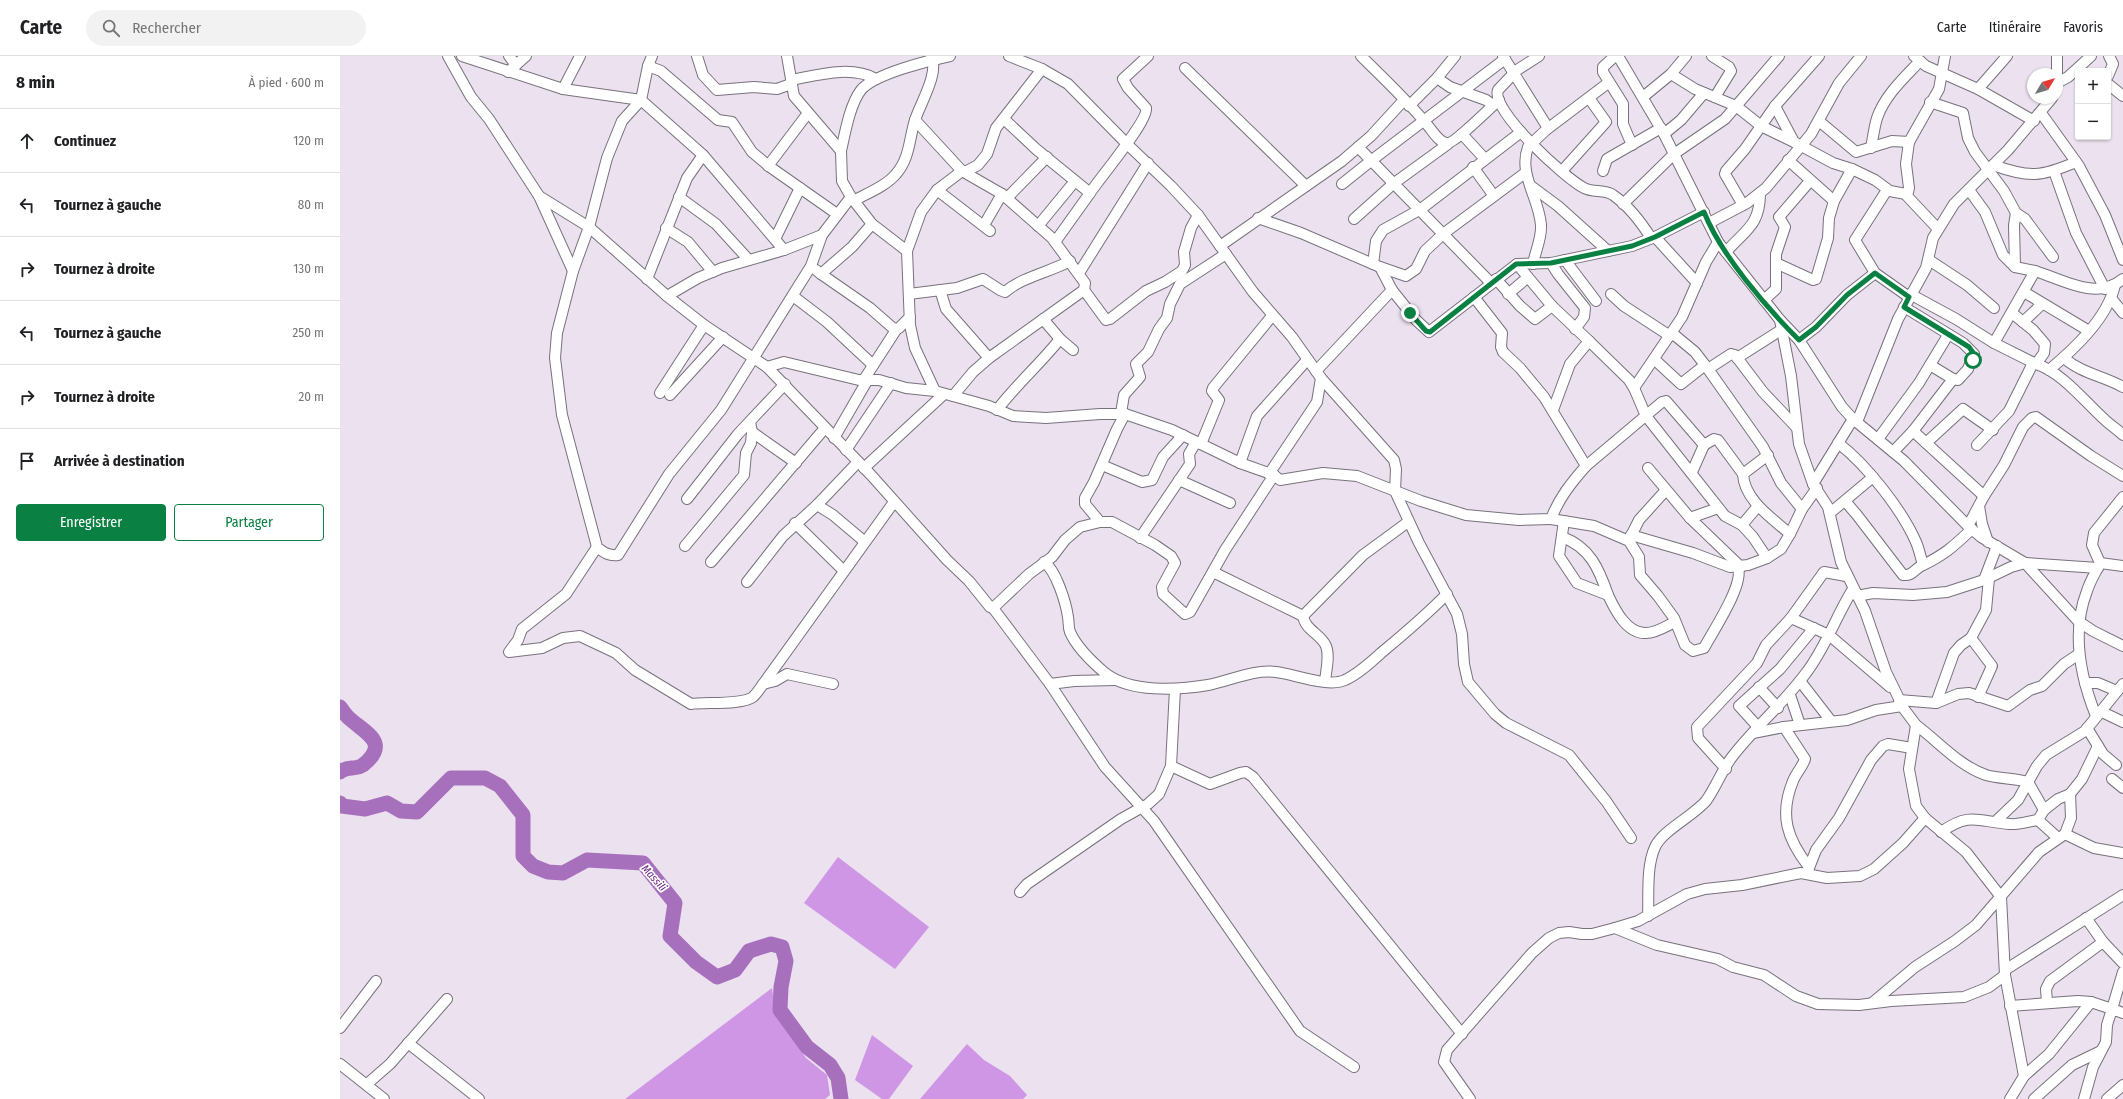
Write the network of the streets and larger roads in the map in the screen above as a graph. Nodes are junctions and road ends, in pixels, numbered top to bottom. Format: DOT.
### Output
graph roads {
  1 [pos="448,56"];
  2 [pos="462,56"];
  3 [pos="509,56"];
  4 [pos="526,56"];
  5 [pos="580,56"];
  6 [pos="652,56"];
  7 [pos="697,56"];
  8 [pos="788,56"];
  9 [pos="950,56"];
  10 [pos="1009,56"];
  11 [pos="1148,56"];
  12 [pos="1361,56"];
  13 [pos="1455,56"];
  14 [pos="1539,56"];
  15 [pos="1615,56"];
  16 [pos="1618,56"];
  17 [pos="1686,56"];
  18 [pos="1712,56"];
  19 [pos="1779,56"];
  20 [pos="1819,56"];
  21 [pos="1861,56"];
  22 [pos="1946,56"];
  23 [pos="2007,56"];
  24 [pos="2057,56"];
  25 [pos="2091,56"];
  26 [pos="2109,56"];
  27 [pos="932,58"];
  28 [pos="1028,58"];
  29 [pos="1504,58"];
  30 [pos="1917,59"];
  31 [pos="516,65"];
  32 [pos="648,66"];
  33 [pos="1185,68"];
  34 [pos="2057,68"];
  35 [pos="1042,69"];
  36 [pos="2111,69"];
  37 [pos="508,72"];
  38 [pos="1514,73"];
  39 [pos="1942,73"];
  40 [pos="1671,74"];
  41 [pos="1437,78"];
  42 [pos="876,79"];
  43 [pos="2063,80"];
  44 [pos="791,82"];
  45 [pos="1608,83"];
  46 [pos="2111,86"];
  47 [pos="562,89"];
  48 [pos="1978,89"];
  49 [pos="1461,92"];
  50 [pos="1704,93"];
  51 [pos="2123,96"];
  52 [pos="1642,97"];
  53 [pos="1715,97"];
  54 [pos="1589,98"];
  55 [pos="641,100"];
  56 [pos="1496,102"];
  57 [pos="1930,102"];
  58 [pos="1407,103"];
  59 [pos="2048,104"];
  60 [pos="1736,106"];
  61 [pos="1775,106"];
  62 [pos="808,113"];
  63 [pos="2041,113"];
  64 [pos="1004,119"];
  65 [pos="915,120"];
  66 [pos="1819,121"];
  67 [pos="1425,122"];
  68 [pos="2034,122"];
  69 [pos="1761,126"];
  70 [pos="1548,128"];
  71 [pos="1662,131"];
  72 [pos="1520,132"];
  73 [pos="1462,134"];
  74 [pos="1909,142"];
  75 [pos="1797,143"];
  76 [pos="1127,144"];
  77 [pos="1448,144"];
  78 [pos="1530,144"];
  79 [pos="1632,145"];
  80 [pos="1358,147"];
  81 [pos="1871,148"];
  82 [pos="841,151"];
  83 [pos="1674,154"];
  84 [pos="703,155"];
  85 [pos="1047,157"];
  86 [pos="1484,158"];
  87 [pos="1372,160"];
  88 [pos="1788,160"];
  89 [pos="2076,162"];
  90 [pos="1148,163"];
  91 [pos="768,166"];
  92 [pos="1473,167"];
  93 [pos="1990,168"];
  94 [pos="1852,169"];
  95 [pos="964,171"];
  96 [pos="1562,171"];
  97 [pos="1603,171"];
  98 [pos="2054,171"];
  99 [pos="1525,173"];
  100 [pos="1075,181"];
  101 [pos="1810,181"];
  102 [pos="1342,184"];
  103 [pos="1393,184"];
  104 [pos="1306,186"];
  105 [pos="1531,186"];
  106 [pos="800,188"];
  107 [pos="937,190"];
  108 [pos="1887,190"];
  109 [pos="1969,190"];
  110 [pos="1090,193"];
  111 [pos="1760,193"];
  112 [pos="1906,194"];
  113 [pos="539,196"];
  114 [pos="1005,196"];
  115 [pos="1494,196"];
  116 [pos="679,197"];
  117 [pos="853,199"];
  118 [pos="1834,201"];
  119 [pos="1623,204"];
  120 [pos="1743,205"];
  121 [pos="1421,209"];
  122 [pos="1704,212"];
  123 [pos="2016,213"];
  124 [pos="837,214"];
  125 [pos="1198,215"];
  126 [pos="1258,218"];
  127 [pos="1354,219"];
  128 [pos="1709,223"];
  129 [pos="872,224"];
  130 [pos="1038,226"];
  131 [pos="589,227"];
  132 [pos="666,228"];
  133 [pos="1938,229"];
  134 [pos="1443,234"];
  135 [pos="822,235"];
  136 [pos="1653,238"];
  137 [pos="775,239"];
  138 [pos="1055,242"];
  139 [pos="1718,242"];
  140 [pos="784,250"];
  141 [pos="1223,250"];
  142 [pos="907,251"];
  143 [pos="1608,251"];
  144 [pos="1726,252"];
  145 [pos="2053,256"];
  146 [pos="748,260"];
  147 [pos="1565,260"];
  148 [pos="1928,260"];
  149 [pos="2123,260"];
  150 [pos="1070,261"];
  151 [pos="1551,263"];
  152 [pos="1776,263"];
  153 [pos="1516,264"];
  154 [pos="1533,264"];
  155 [pos="811,266"];
  156 [pos="1376,266"];
  157 [pos="2015,267"];
  158 [pos="573,271"];
  159 [pos="2035,271"];
  160 [pos="713,272"];
  161 [pos="1079,273"];
  162 [pos="1875,273"];
  163 [pos="821,274"];
  164 [pos="647,278"];
  165 [pos="1528,278"];
  166 [pos="1493,281"];
  167 [pos="2119,282"];
  168 [pos="1697,283"];
  169 [pos="2105,289"];
  170 [pos="940,290"];
  171 [pos="1084,290"];
  172 [pos="1392,290"];
  173 [pos="2024,292"];
  174 [pos="909,294"];
  175 [pos="1508,294"];
  176 [pos="1611,294"];
  177 [pos="1910,295"];
  178 [pos="667,296"];
  179 [pos="793,296"];
  180 [pos="1474,297"];
  181 [pos="2111,298"];
  182 [pos="1596,300"];
  183 [pos="1764,300"];
  184 [pos="2042,304"];
  185 [pos="1552,306"];
  186 [pos="1904,307"];
  187 [pos="1994,308"];
  188 [pos="2012,313"];
  189 [pos="2123,313"];
  190 [pos="1272,316"];
  191 [pos="910,317"];
  192 [pos="1043,319"];
  193 [pos="2023,322"];
  194 [pos="704,325"];
  195 [pos="1780,325"];
  196 [pos="1575,329"];
  197 [pos="896,330"];
  198 [pos="2089,331"];
  199 [pos="1671,334"];
  200 [pos="1948,335"];
  201 [pos="723,337"];
  202 [pos="1060,339"];
  203 [pos="1799,340"];
  204 [pos="1588,341"];
  205 [pos="1994,343"];
  206 [pos="1073,350"];
  207 [pos="755,358"];
  208 [pos="989,358"];
  209 [pos="1737,358"];
  210 [pos="2064,358"];
  211 [pos="1654,359"];
  212 [pos="1307,360"];
  213 [pos="2034,364"];
  214 [pos="873,365"];
  215 [pos="1930,365"];
  216 [pos="767,367"];
  217 [pos="1706,367"];
  218 [pos="2049,370"];
  219 [pos="1318,374"];
  220 [pos="1953,379"];
  221 [pos="865,381"];
  222 [pos="891,383"];
  223 [pos="785,384"];
  224 [pos="2123,386"];
  225 [pos="1634,388"];
  226 [pos="944,394"];
  227 [pos="997,410"];
  228 [pos="1553,410"];
  229 [pos="1123,414"];
  230 [pos="1646,416"];
  231 [pos="1855,420"];
  232 [pos="751,427"];
  233 [pos="825,428"];
  234 [pos="1797,428"];
  235 [pos="1993,430"];
  236 [pos="1913,431"];
  237 [pos="1182,435"];
  238 [pos="2123,435"];
  239 [pos="834,438"];
  240 [pos="1878,439"];
  241 [pos="1198,443"];
  242 [pos="1838,443"];
  243 [pos="1926,443"];
  244 [pos="1704,445"];
  245 [pos="1977,445"];
  246 [pos="846,450"];
  247 [pos="1893,452"];
  248 [pos="1768,455"];
  249 [pos="796,463"];
  250 [pos="1240,464"];
  251 [pos="861,465"];
  252 [pos="1102,465"];
  253 [pos="1586,466"];
  254 [pos="1648,468"];
  255 [pos="1692,472"];
  256 [pos="1271,474"];
  257 [pos="1743,474"];
  258 [pos="2123,476"];
  259 [pos="1872,478"];
  260 [pos="1179,480"];
  261 [pos="1815,486"];
  262 [pos="1666,490"];
  263 [pos="1394,491"];
  264 [pos="1984,496"];
  265 [pos="2123,497"];
  266 [pos="687,498"];
  267 [pos="1844,501"];
  268 [pos="894,502"];
  269 [pos="1230,503"];
  270 [pos="817,505"];
  271 [pos="1758,506"];
  272 [pos="1979,506"];
  273 [pos="1718,508"];
  274 [pos="1802,509"];
  275 [pos="1830,513"];
  276 [pos="1690,518"];
  277 [pos="1551,519"];
  278 [pos="1564,521"];
  279 [pos="1100,522"];
  280 [pos="1408,522"];
  281 [pos="795,523"];
  282 [pos="1742,525"];
  283 [pos="1970,528"];
  284 [pos="1790,534"];
  285 [pos="1562,537"];
  286 [pos="1140,538"];
  287 [pos="1630,538"];
  288 [pos="865,542"];
  289 [pos="1992,544"];
  290 [pos="597,546"];
  291 [pos="685,546"];
  292 [pos="1767,558"];
  293 [pos="711,562"];
  294 [pos="1044,562"];
  295 [pos="2025,563"];
  296 [pos="1923,565"];
  297 [pos="2099,566"];
  298 [pos="2123,566"];
  299 [pos="1740,567"];
  300 [pos="844,571"];
  301 [pos="1213,572"];
  302 [pos="1846,576"];
  303 [pos="1986,579"];
  304 [pos="747,582"];
  305 [pos="1855,592"];
  306 [pos="1447,594"];
  307 [pos="1608,595"];
  308 [pos="992,608"];
  309 [pos="1303,616"];
  310 [pos="1791,618"];
  311 [pos="2078,621"];
  312 [pos="1675,622"];
  313 [pos="1814,628"];
  314 [pos="1829,634"];
  315 [pos="1971,638"];
  316 [pos="2123,646"];
  317 [pos="2079,654"];
  318 [pos="1115,680"];
  319 [pos="1325,681"];
  320 [pos="1800,681"];
  321 [pos="2085,683"];
  322 [pos="763,684"];
  323 [pos="833,684"];
  324 [pos="1050,684"];
  325 [pos="1760,687"];
  326 [pos="2120,688"];
  327 [pos="1175,689"];
  328 [pos="1790,695"];
  329 [pos="1978,697"];
  330 [pos="1898,699"];
  331 [pos="1936,703"];
  332 [pos="1778,708"];
  333 [pos="2098,713"];
  334 [pos="1831,721"];
  335 [pos="2123,722"];
  336 [pos="1800,725"];
  337 [pos="1916,725"];
  338 [pos="1784,727"];
  339 [pos="2087,728"];
  340 [pos="1756,731"];
  341 [pos="2098,746"];
  342 [pos="1912,748"];
  343 [pos="2116,765"];
  344 [pos="1171,766"];
  345 [pos="1726,768"];
  346 [pos="2112,779"];
  347 [pos="2028,782"];
  348 [pos="2123,788"];
  349 [pos="2070,794"];
  350 [pos="1142,807"];
  351 [pos="2044,810"];
  352 [pos="1925,818"];
  353 [pos="2038,820"];
  354 [pos="1996,821"];
  355 [pos="1941,832"];
  356 [pos="2061,836"];
  357 [pos="1631,838"];
  358 [pos="2123,853"];
  359 [pos="1808,870"];
  360 [pos="1020,892"];
  361 [pos="2123,895"];
  362 [pos="2001,896"];
  363 [pos="1648,916"];
  364 [pos="2086,918"];
  365 [pos="1615,928"];
  366 [pos="2103,942"];
  367 [pos="2123,963"];
  368 [pos="2005,972"];
  369 [pos="2123,972"];
  370 [pos="376,982"];
  371 [pos="447,999"];
  372 [pos="2047,1002"];
  373 [pos="2091,1002"];
  374 [pos="1872,1003"];
  375 [pos="2010,1006"];
  376 [pos="2112,1009"];
  377 [pos="2123,1013"];
  378 [pos="340,1028"];
  379 [pos="1462,1034"];
  380 [pos="408,1043"];
  381 [pos="2101,1051"];
  382 [pos="340,1064"];
  383 [pos="1354,1067"];
  384 [pos="2024,1076"];
  385 [pos="367,1084"];
  386 [pos="2123,1085"];
  387 [pos="384,1099"];
  388 [pos="478,1099"];
  389 [pos="1470,1099"];
  390 [pos="2010,1099"];
  391 [pos="2034,1099"];
  392 [pos="2084,1099"];
  393 [pos="2107,1099"];
  1 -- 113 [label="street"];
  2 -- 37 [label="street"];
  3 -- 31 [label="street"];
  4 -- 31 [label="street"];
  5 -- 47 [label="street"];
  6 -- 32 [label="street"];
  7 -- 44 [label="street"];
  8 -- 44 [label="street"];
  9 -- 27 [label="street"];
  10 -- 28 [label="street"];
  11 -- 76 [label="street"];
  12 -- 58 [label="street"];
  13 -- 41 [label="street"];
  14 -- 38 [label="street"];
  15 -- 45 [label="street"];
  16 -- 52 [label="street"];
  17 -- 40 [label="street"];
  18 -- 53 [label="street"];
  19 -- 60 [label="street"];
  20 -- 61 [label="street"];
  21 -- 66 [label="street"];
  22 -- 39 [label="street"];
  23 -- 48 [label="street"];
  24 -- 34 [label="street"];
  25 -- 43 [label="street"];
  26 -- 36 [label="street"];
  27 -- 42 [label="street"];
  27 -- 65 [label="street"];
  28 -- 35 [label="street"];
  29 -- 38 [label="street"];
  29 -- 49 [label="street"];
  30 -- 39 [label="street"];
  30 -- 81 [label="street"];
  31 -- 37 [label="street"];
  32 -- 55 [label="street"];
  32 -- 91 [label="street"];
  33 -- 104 [label="street"];
  35 -- 64 [label="street"];
  35 -- 76 [label="street"];
  37 -- 47 [label="street"];
  38 -- 56 [label="street"];
  38 -- 70 [label="street"];
  39 -- 48 [label="street"];
  39 -- 57 [label="street"];
  40 -- 50 [label="street"];
  40 -- 52 [label="street"];
  41 -- 49 [label="street"];
  41 -- 58 [label="street"];
  42 -- 44 [label="street"];
  42 -- 82 [label="street"];
  44 -- 62 [label="street"];
  45 -- 54 [label="street"];
  45 -- 79 [label="street"];
  46 -- 51 [label="street"];
  47 -- 55 [label="street"];
  48 -- 68 [label="street"];
  49 -- 56 [label="street"];
  49 -- 67 [label="street"];
  50 -- 53 [label="street"];
  50 -- 71 [label="street"];
  52 -- 71 [label="street"];
  53 -- 60 [label="street"];
  54 -- 70 [label="street"];
  54 -- 96 [label="street"];
  55 -- 84 [label="street"];
  55 -- 131 [label="street"];
  56 -- 72 [label="street"];
  56 -- 73 [label="street"];
  57 -- 74 [label="street"];
  57 -- 93 [label="street"];
  58 -- 67 [label="street"];
  58 -- 80 [label="street"];
  59 -- 63 [label="street"];
  60 -- 69 [label="street"];
  60 -- 83 [label="street"];
  61 -- 69 [label="street"];
  61 -- 75 [label="street"];
  62 -- 82 [label="street"];
  62 -- 91 [label="street"];
  63 -- 68 [label="street"];
  63 -- 89 [label="street"];
  64 -- 85 [label="street"];
  64 -- 95 [label="street"];
  65 -- 95 [label="street"];
  65 -- 117 [label="street"];
  66 -- 75 [label="street"];
  66 -- 81 [label="street"];
  67 -- 77 [label="street"];
  67 -- 87 [label="street"];
  68 -- 93 [label="street"];
  69 -- 75 [label="street"];
  69 -- 120 [label="street"];
  70 -- 78 [label="street"];
  71 -- 79 [label="street"];
  71 -- 83 [label="street"];
  72 -- 78 [label="street"];
  72 -- 86 [label="street"];
  73 -- 77 [label="street"];
  73 -- 86 [label="street"];
  74 -- 81 [label="street"];
  74 -- 112 [label="street"];
  75 -- 88 [label="street"];
  75 -- 94 [label="street"];
  76 -- 90 [label="street"];
  76 -- 110 [label="street"];
  77 -- 103 [label="street"];
  78 -- 96 [label="street"];
  78 -- 99 [label="street"];
  79 -- 97 [label="street"];
  80 -- 87 [label="street"];
  80 -- 104 [label="street"];
  82 -- 117 [label="street"];
  83 -- 119 [label="street"];
  83 -- 122 [label="street"];
  84 -- 116 [label="street"];
  84 -- 137 [label="street"];
  85 -- 100 [label="street"];
  85 -- 114 [label="street"];
  86 -- 92 [label="street"];
  87 -- 102 [label="street"];
  87 -- 103 [label="street"];
  88 -- 101 [label="street"];
  88 -- 111 [label="street"];
  89 -- 98 [label="street"];
  89 -- 149 [label="street"];
  90 -- 125 [label="street"];
  90 -- 161 [label="street"];
  91 -- 106 [label="street"];
  92 -- 115 [label="street"];
  92 -- 121 [label="street"];
  93 -- 98 [label="street"];
  93 -- 109 [label="street"];
  93 -- 123 [label="street"];
  94 -- 108 [label="street"];
  94 -- 118 [label="street"];
  95 -- 107 [label="street"];
  95 -- 114 [label="street"];
  96 -- 119 [label="street"];
  98 -- 169 [label="street"];
  99 -- 105 [label="street"];
  99 -- 115 [label="street"];
  100 -- 110 [label="street"];
  100 -- 130 [label="street"];
  101 -- 118 [label="street"];
  101 -- 152 [label="street"];
  103 -- 121 [label="street"];
  103 -- 127 [label="street"];
  104 -- 126 [label="street"];
  105 -- 143 [label="street"];
  105 -- 154 [label="street"];
  106 -- 124 [label="street"];
  106 -- 137 [label="street"];
  107 -- 114 [label="street"];
  107 -- 142 [label="street"];
  108 -- 112 [label="street"];
  108 -- 162 [label="street"];
  109 -- 133 [label="street"];
  109 -- 157 [label="street"];
  110 -- 138 [label="street"];
  111 -- 120 [label="street"];
  111 -- 144 [label="street"];
  112 -- 133 [label="street"];
  113 -- 131 [label="street"];
  113 -- 158 [label="street"];
  114 -- 130 [label="street"];
  115 -- 134 [label="street"];
  116 -- 132 [label="street"];
  116 -- 146 [label="street"];
  117 -- 124 [label="street"];
  117 -- 129 [label="street"];
  118 -- 152 [label="street"];
  119 -- 136 [label="street"];
  120 -- 128 [label="street"];
  121 -- 134 [label="street"];
  121 -- 156 [label="street"];
  122 -- 128 [label="street"];
  122 -- 136 [label="street"];
  123 -- 145 [label="street"];
  123 -- 157 [label="street"];
  124 -- 135 [label="street"];
  125 -- 141 [label="street"];
  125 -- 171 [label="street"];
  126 -- 141 [label="street"];
  126 -- 156 [label="street"];
  128 -- 139 [label="street"];
  129 -- 142 [label="street"];
  129 -- 163 [label="street"];
  130 -- 138 [label="street"];
  131 -- 158 [label="street"];
  131 -- 164 [label="street"];
  132 -- 160 [label="street"];
  132 -- 164 [label="street"];
  133 -- 148 [label="street"];
  134 -- 156 [label="street"];
  134 -- 166 [label="street"];
  135 -- 140 [label="street"];
  135 -- 155 [label="street"];
  136 -- 143 [label="street"];
  136 -- 168 [label="street"];
  137 -- 140 [label="street"];
  138 -- 150 [label="street"];
  139 -- 144 [label="street"];
  139 -- 168 [label="street"];
  140 -- 146 [label="street"];
  141 -- 190 [label="street"];
  141 -- 229 [label="street"];
  142 -- 174 [label="street"];
  143 -- 147 [label="street"];
  144 -- 183 [label="street"];
  146 -- 160 [label="street"];
  147 -- 151 [label="street"];
  147 -- 182 [label="street"];
  148 -- 177 [label="street"];
  148 -- 187 [label="street"];
  150 -- 161 [label="street"];
  150 -- 170 [label="street"];
  151 -- 154 [label="street"];
  151 -- 196 [label="street"];
  152 -- 183 [label="street"];
  153 -- 154 [label="street"];
  153 -- 165 [label="street"];
  153 -- 166 [label="street"];
  155 -- 163 [label="street"];
  155 -- 179 [label="street"];
  156 -- 172 [label="street"];
  157 -- 159 [label="street"];
  158 -- 290 [label="street"];
  159 -- 169 [label="street"];
  159 -- 173 [label="street"];
  160 -- 178 [label="street"];
  161 -- 171 [label="street"];
  162 -- 177 [label="street"];
  162 -- 203 [label="street"];
  163 -- 197 [label="street"];
  164 -- 178 [label="street"];
  165 -- 175 [label="street"];
  165 -- 185 [label="street"];
  166 -- 175 [label="street"];
  166 -- 180 [label="street"];
  167 -- 169 [label="street"];
  167 -- 181 [label="street"];
  168 -- 199 [label="street"];
  170 -- 174 [label="street"];
  170 -- 208 [label="street"];
  171 -- 192 [label="street"];
  172 -- 180 [label="street"];
  172 -- 219 [label="street"];
  173 -- 184 [label="street"];
  173 -- 188 [label="street"];
  174 -- 191 [label="street"];
  175 -- 185 [label="street"];
  176 -- 199 [label="street"];
  177 -- 186 [label="street"];
  177 -- 205 [label="street"];
  178 -- 194 [label="street"];
  179 -- 207 [label="street"];
  179 -- 214 [label="street"];
  180 -- 228 [label="street"];
  181 -- 189 [label="street"];
  181 -- 198 [label="street"];
  183 -- 195 [label="street"];
  184 -- 193 [label="street"];
  184 -- 198 [label="street"];
  185 -- 196 [label="street"];
  186 -- 200 [label="street"];
  186 -- 231 [label="street"];
  188 -- 193 [label="street"];
  188 -- 205 [label="street"];
  190 -- 212 [label="street"];
  190 -- 241 [label="street"];
  191 -- 197 [label="street"];
  191 -- 226 [label="street"];
  192 -- 202 [label="street"];
  192 -- 208 [label="street"];
  193 -- 213 [label="street"];
  194 -- 201 [label="street"];
  194 -- 201 [label="street"];
  195 -- 203 [label="street"];
  195 -- 209 [label="street"];
  195 -- 234 [label="street"];
  196 -- 204 [label="street"];
  197 -- 214 [label="street"];
  198 -- 210 [label="street"];
  199 -- 211 [label="street"];
  199 -- 217 [label="street"];
  200 -- 215 [label="street"];
  200 -- 220 [label="street"];
  201 -- 207 [label="street"];
  202 -- 206 [label="street"];
  202 -- 227 [label="street"];
  203 -- 231 [label="street"];
  204 -- 225 [label="street"];
  204 -- 228 [label="street"];
  205 -- 213 [label="street"];
  207 -- 216 [label="street"];
  207 -- 290 [label="street"];
  208 -- 226 [label="street"];
  209 -- 217 [label="street"];
  209 -- 234 [label="street"];
  210 -- 218 [label="street"];
  210 -- 224 [label="street"];
  211 -- 217 [label="street"];
  211 -- 225 [label="street"];
  212 -- 219 [label="street"];
  212 -- 250 [label="street"];
  213 -- 218 [label="street"];
  213 -- 235 [label="street"];
  214 -- 221 [label="street"];
  215 -- 220 [label="street"];
  215 -- 240 [label="street"];
  216 -- 221 [label="street"];
  216 -- 223 [label="street"];
  217 -- 248 [label="street"];
  218 -- 238 [label="street"];
  219 -- 256 [label="street"];
  219 -- 263 [label="street"];
  220 -- 236 [label="street"];
  221 -- 222 [label="street"];
  221 -- 239 [label="street"];
  222 -- 226 [label="street"];
  222 -- 246 [label="street"];
  223 -- 232 [label="street"];
  223 -- 233 [label="street"];
  225 -- 230 [label="street"];
  226 -- 227 [label="street"];
  226 -- 251 [label="street"];
  227 -- 229 [label="street"];
  228 -- 253 [label="street"];
  229 -- 237 [label="street"];
  229 -- 252 [label="street"];
  230 -- 244 [label="street"];
  230 -- 253 [label="street"];
  230 -- 255 [label="street"];
  231 -- 240 [label="street"];
  231 -- 242 [label="street"];
  232 -- 249 [label="street"];
  232 -- 266 [label="street"];
  232 -- 291 [label="street"];
  233 -- 239 [label="street"];
  233 -- 249 [label="street"];
  234 -- 261 [label="street"];
  235 -- 243 [label="street"];
  235 -- 245 [label="street"];
  236 -- 243 [label="street"];
  236 -- 247 [label="street"];
  237 -- 241 [label="street"];
  237 -- 252 [label="street"];
  239 -- 246 [label="street"];
  240 -- 247 [label="street"];
  241 -- 250 [label="street"];
  241 -- 260 [label="street"];
  242 -- 259 [label="street"];
  242 -- 261 [label="street"];
  243 -- 264 [label="street"];
  244 -- 255 [label="street"];
  244 -- 257 [label="street"];
  246 -- 251 [label="street"];
  247 -- 283 [label="street"];
  248 -- 257 [label="street"];
  248 -- 274 [label="street"];
  249 -- 293 [label="street"];
  250 -- 256 [label="street"];
  251 -- 268 [label="street"];
  251 -- 270 [label="street"];
  252 -- 279 [label="street"];
  253 -- 277 [label="street"];
  254 -- 262 [label="street"];
  255 -- 273 [label="street"];
  256 -- 263 [label="street"];
  256 -- 301 [label="street"];
  257 -- 271 [label="street"];
  258 -- 264 [label="street"];
  259 -- 267 [label="street"];
  259 -- 296 [label="street"];
  260 -- 269 [label="street"];
  260 -- 286 [label="street"];
  261 -- 274 [label="street"];
  261 -- 275 [label="street"];
  262 -- 276 [label="street"];
  262 -- 287 [label="street"];
  263 -- 277 [label="street"];
  263 -- 280 [label="street"];
  264 -- 272 [label="street"];
  265 -- 297 [label="street"];
  267 -- 275 [label="street"];
  267 -- 296 [label="street"];
  268 -- 288 [label="street"];
  268 -- 308 [label="street"];
  270 -- 281 [label="street"];
  270 -- 288 [label="street"];
  271 -- 282 [label="street"];
  271 -- 284 [label="street"];
  272 -- 283 [label="street"];
  272 -- 289 [label="street"];
  273 -- 276 [label="street"];
  273 -- 282 [label="street"];
  274 -- 284 [label="street"];
  275 -- 302 [label="street"];
  276 -- 299 [label="street"];
  277 -- 278 [label="street"];
  278 -- 285 [label="street"];
  278 -- 287 [label="street"];
  279 -- 286 [label="street"];
  279 -- 294 [label="street"];
  280 -- 306 [label="street"];
  280 -- 309 [label="street"];
  281 -- 300 [label="street"];
  281 -- 304 [label="street"];
  282 -- 292 [label="street"];
  283 -- 289 [label="street"];
  283 -- 296 [label="street"];
  284 -- 292 [label="street"];
  285 -- 307 [label="street"];
  285 -- 307 [label="street"];
  286 -- 301 [label="street"];
  287 -- 299 [label="street"];
  287 -- 312 [label="street"];
  288 -- 300 [label="street"];
  289 -- 295 [label="street"];
  289 -- 303 [label="street"];
  290 -- 322 [label="street"];
  292 -- 299 [label="street"];
  294 -- 308 [label="street"];
  294 -- 318 [label="street"];
  295 -- 297 [label="street"];
  295 -- 303 [label="street"];
  295 -- 311 [label="street"];
  297 -- 298 [label="street"];
  297 -- 311 [label="street"];
  299 -- 312 [label="street"];
  300 -- 322 [label="street"];
  301 -- 309 [label="street"];
  302 -- 305 [label="street"];
  302 -- 310 [label="street"];
  303 -- 305 [label="street"];
  303 -- 315 [label="street"];
  305 -- 314 [label="street"];
  305 -- 330 [label="street"];
  306 -- 319 [label="street"];
  306 -- 357 [label="street"];
  307 -- 312 [label="street"];
  308 -- 324 [label="street"];
  309 -- 319 [label="street"];
  310 -- 313 [label="street"];
  310 -- 345 [label="street"];
  311 -- 316 [label="street"];
  311 -- 317 [label="street"];
  313 -- 314 [label="street"];
  313 -- 325 [label="street"];
  314 -- 320 [label="street"];
  314 -- 330 [label="street"];
  315 -- 329 [label="street"];
  315 -- 331 [label="street"];
  317 -- 321 [label="street"];
  317 -- 329 [label="street"];
  318 -- 324 [label="street"];
  318 -- 327 [label="street"];
  319 -- 327 [label="street"];
  320 -- 328 [label="street"];
  320 -- 334 [label="street"];
  321 -- 326 [label="street"];
  321 -- 333 [label="street"];
  322 -- 323 [label="street"];
  324 -- 350 [label="street"];
  325 -- 332 [label="street"];
  325 -- 340 [label="street"];
  326 -- 333 [label="street"];
  327 -- 344 [label="street"];
  328 -- 332 [label="street"];
  328 -- 336 [label="street"];
  329 -- 331 [label="street"];
  330 -- 331 [label="street"];
  330 -- 334 [label="street"];
  330 -- 337 [label="street"];
  332 -- 340 [label="street"];
  333 -- 335 [label="street"];
  333 -- 339 [label="street"];
  334 -- 336 [label="street"];
  336 -- 338 [label="street"];
  337 -- 342 [label="street"];
  337 -- 347 [label="street"];
  338 -- 340 [label="street"];
  338 -- 359 [label="street"];
  339 -- 341 [label="street"];
  339 -- 347 [label="street"];
  340 -- 345 [label="street"];
  341 -- 343 [label="street"];
  341 -- 349 [label="street"];
  342 -- 352 [label="street"];
  342 -- 359 [label="street"];
  344 -- 350 [label="street"];
  344 -- 379 [label="street"];
  345 -- 363 [label="street"];
  346 -- 348 [label="street"];
  347 -- 351 [label="street"];
  347 -- 354 [label="street"];
  349 -- 351 [label="street"];
  349 -- 356 [label="street"];
  350 -- 360 [label="street"];
  350 -- 383 [label="street"];
  351 -- 353 [label="street"];
  352 -- 355 [label="street"];
  352 -- 359 [label="street"];
  353 -- 354 [label="street"];
  353 -- 356 [label="street"];
  354 -- 355 [label="street"];
  355 -- 362 [label="street"];
  356 -- 358 [label="street"];
  356 -- 362 [label="street"];
  359 -- 363 [label="street"];
  361 -- 364 [label="street"];
  362 -- 368 [label="street"];
  362 -- 374 [label="street"];
  363 -- 365 [label="street"];
  364 -- 366 [label="street"];
  364 -- 368 [label="street"];
  365 -- 374 [label="street"];
  365 -- 379 [label="street"];
  366 -- 367 [label="street"];
  366 -- 372 [label="street"];
  368 -- 374 [label="street"];
  368 -- 375 [label="street"];
  369 -- 376 [label="street"];
  370 -- 378 [label="street"];
  371 -- 380 [label="street"];
  372 -- 373 [label="street"];
  372 -- 375 [label="street"];
  373 -- 376 [label="street"];
  373 -- 384 [label="street"];
  375 -- 384 [label="street"];
  376 -- 377 [label="street"];
  376 -- 381 [label="street"];
  379 -- 389 [label="street"];
  380 -- 385 [label="street"];
  380 -- 388 [label="street"];
  381 -- 391 [label="street"];
  381 -- 392 [label="street"];
  382 -- 385 [label="street"];
  384 -- 390 [label="street"];
  385 -- 387 [label="street"];
  386 -- 393 [label="street"];
}
